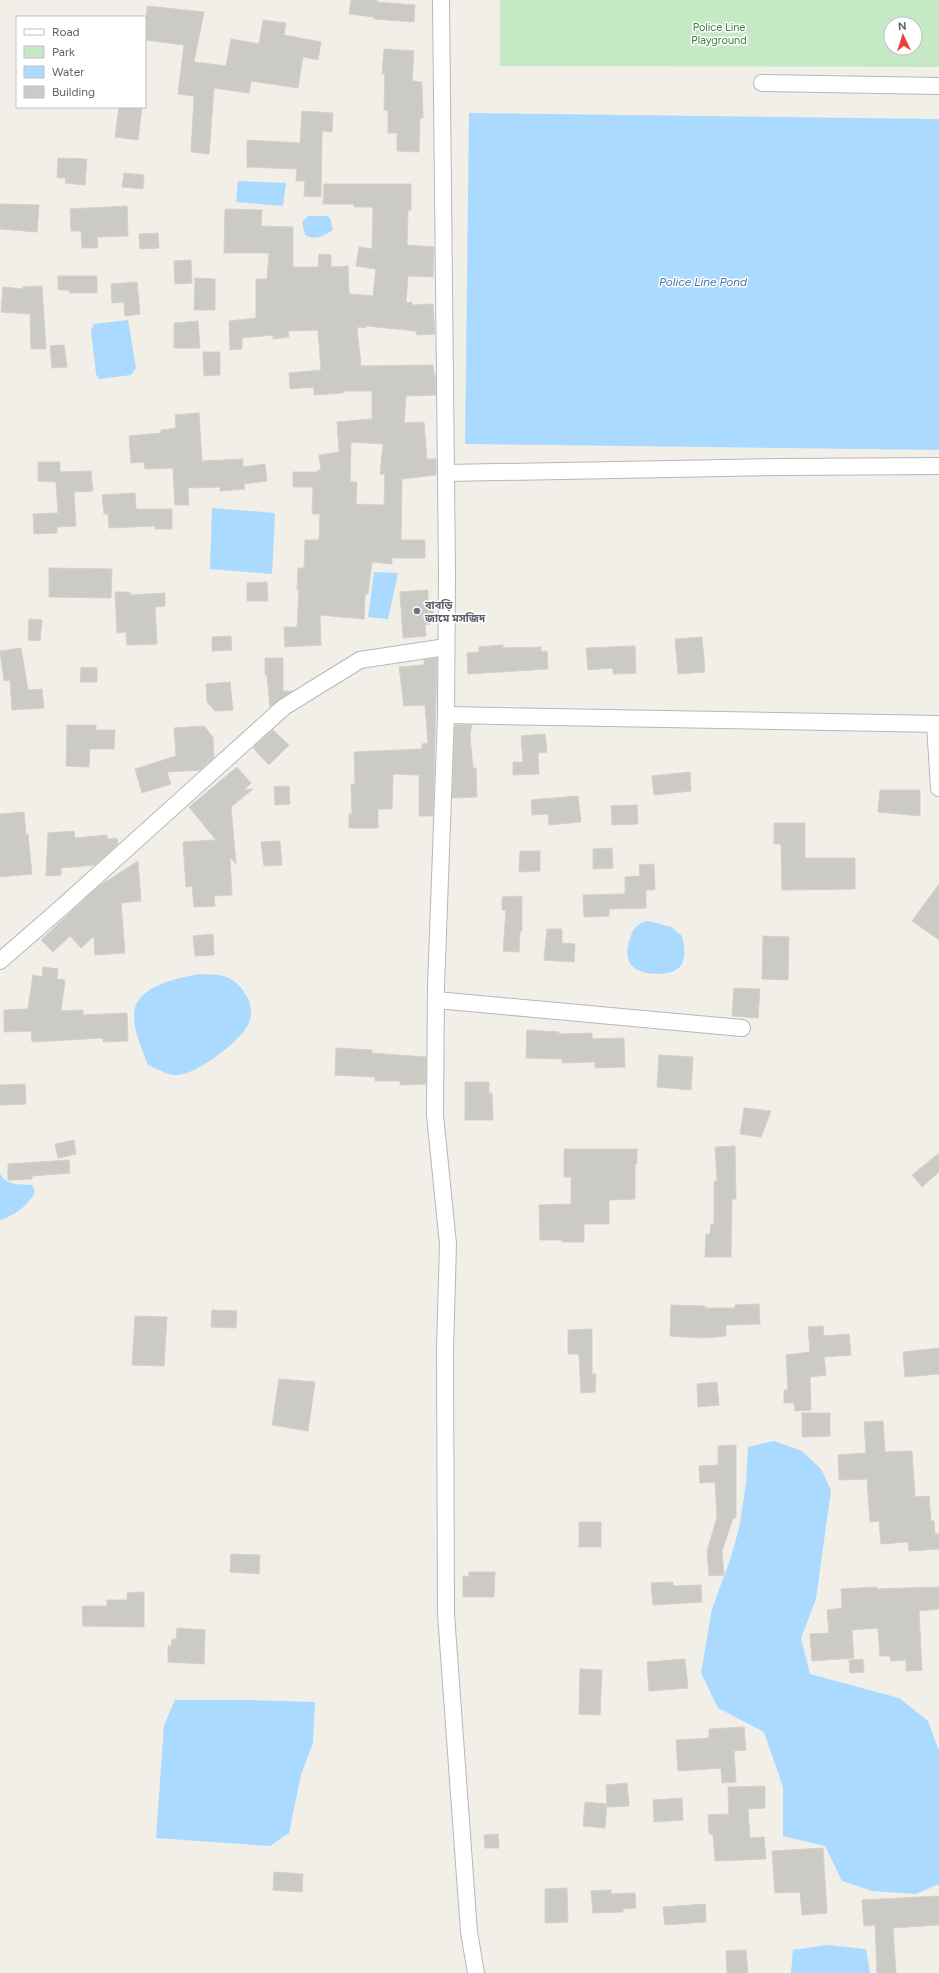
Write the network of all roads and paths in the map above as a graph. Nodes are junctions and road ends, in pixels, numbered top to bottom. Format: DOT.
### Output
graph roads {
  1 [pos="440,0"];
  2 [pos="762,84"];
  3 [pos="939,86"];
  4 [pos="939,466"];
  5 [pos="446,473"];
  6 [pos="446,647"];
  7 [pos="446,715"];
  8 [pos="937,724"];
  9 [pos="939,788"];
  10 [pos="0,961"];
  11 [pos="436,1000"];
  12 [pos="742,1028"];
  13 [pos="476,1973"];
  1 -- 5 [label="street"];
  2 -- 3 [label="street"];
  4 -- 5 [label="street"];
  5 -- 6 [label="street"];
  6 -- 7 [label="street"];
  6 -- 10 [label="street"];
  7 -- 8 [label="street"];
  7 -- 11 [label="street"];
  8 -- 9 [label="street"];
  11 -- 12 [label="street"];
  11 -- 13 [label="street"];
}
